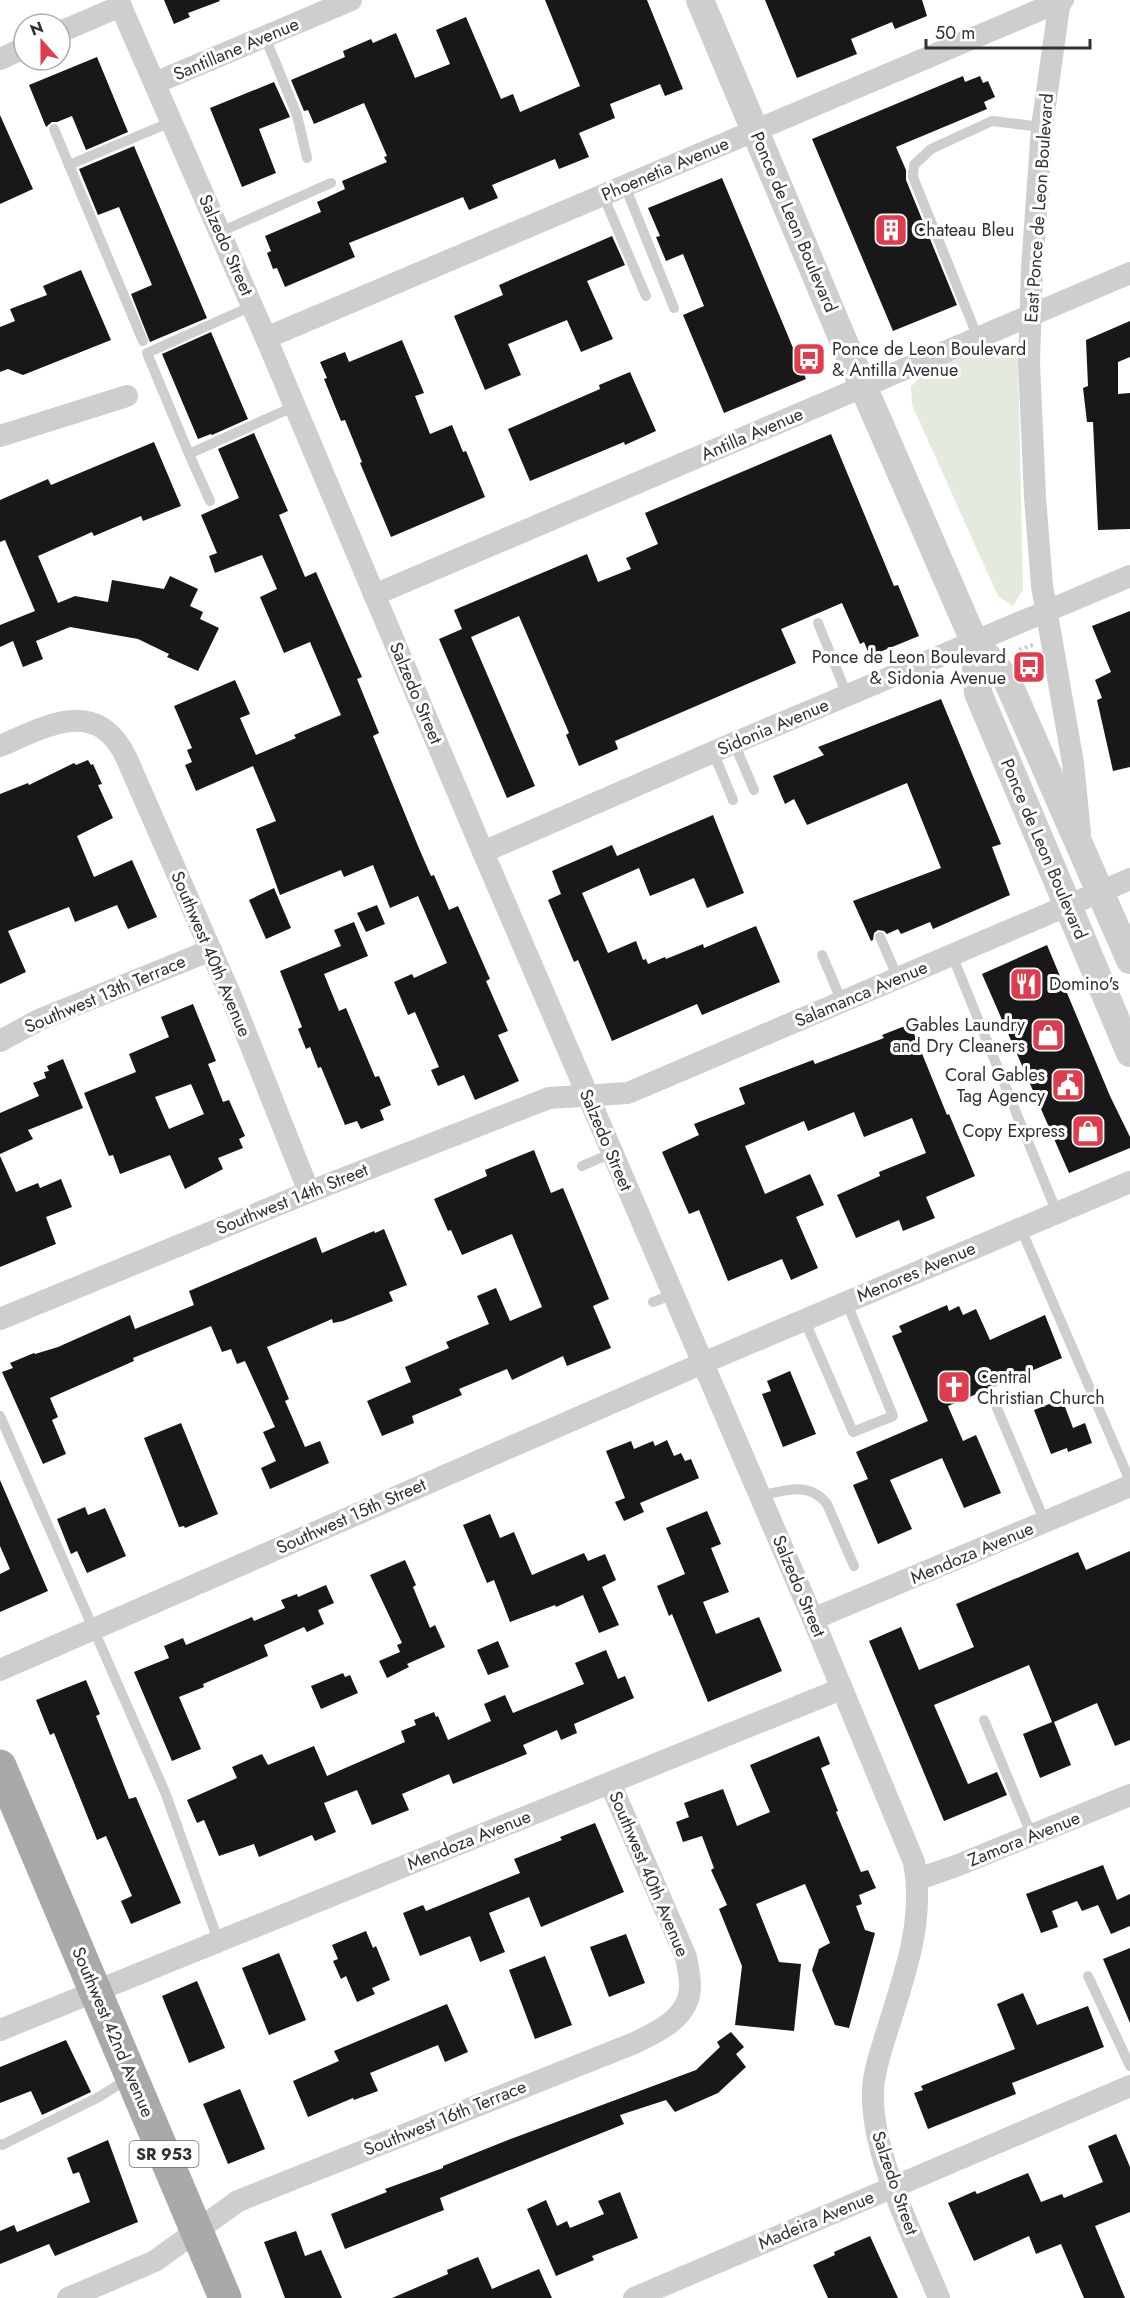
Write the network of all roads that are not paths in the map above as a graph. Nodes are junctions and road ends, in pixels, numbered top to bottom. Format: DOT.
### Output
graph roads {
  1 [pos="351,0"];
  2 [pos="700,0"];
  3 [pos="1061,0"];
  4 [pos="119,3"];
  5 [pos="72,26"];
  6 [pos="265,36"];
  7 [pos="155,83"];
  8 [pos="171,122"];
  9 [pos="1042,127"];
  10 [pos="54,129"];
  11 [pos="755,131"];
  12 [pos="308,158"];
  13 [pos="69,165"];
  14 [pos="331,183"];
  15 [pos="625,186"];
  16 [pos="603,195"];
  17 [pos="220,232"];
  18 [pos="1130,273"];
  19 [pos="646,296"];
  20 [pos="252,306"];
  21 [pos="674,308"];
  22 [pos="1031,316"];
  23 [pos="266,338"];
  24 [pos="978,338"];
  25 [pos="143,342"];
  26 [pos="863,387"];
  27 [pos="127,396"];
  28 [pos="295,406"];
  29 [pos="0,436"];
  30 [pos="189,454"];
  31 [pos="210,501"];
  32 [pos="1130,576"];
  33 [pos="374,594"];
  34 [pos="1046,612"];
  35 [pos="818,622"];
  36 [pos="974,641"];
  37 [pos="847,695"];
  38 [pos="734,743"];
  39 [pos="0,746"];
  40 [pos="712,752"];
  41 [pos="753,790"];
  42 [pos="733,800"];
  43 [pos="1081,845"];
  44 [pos="483,852"];
  45 [pos="1130,879"];
  46 [pos="1100,891"];
  47 [pos="1067,905"];
  48 [pos="880,937"];
  49 [pos="211,950"];
  50 [pos="822,955"];
  51 [pos="952,955"];
  52 [pos="1130,960"];
  53 [pos="898,978"];
  54 [pos="842,1002"];
  55 [pos="0,1041"];
  56 [pos="1130,1053"];
  57 [pos="588,1096"];
  58 [pos="612,1154"];
  59 [pos="582,1166"];
  60 [pos="1130,1182"];
  61 [pos="309,1192"];
  62 [pos="1057,1213"];
  63 [pos="1021,1229"];
  64 [pos="846,1301"];
  65 [pos="0,1318"];
  66 [pos="804,1319"];
  67 [pos="703,1363"];
  68 [pos="997,1408"];
  69 [pos="0,1416"];
  70 [pos="1130,1480"];
  71 [pos="1130,1486"];
  72 [pos="760,1496"];
  73 [pos="1045,1522"];
  74 [pos="854,1566"];
  75 [pos="813,1619"];
  76 [pos="94,1629"];
  77 [pos="0,1670"];
  78 [pos="841,1689"];
  79 [pos="984,1720"];
  80 [pos="0,1766"];
  81 [pos="610,1783"];
  82 [pos="1130,1796"];
  83 [pos="1032,1836"];
  84 [pos="918,1879"];
  85 [pos="218,1940"];
  86 [pos="1088,1976"];
  87 [pos="96,1990"];
  88 [pos="688,2000"];
  89 [pos="0,2030"];
  90 [pos="1130,2066"];
  91 [pos="132,2076"];
  92 [pos="1130,2086"];
  93 [pos="0,2144"];
  94 [pos="894,2186"];
  95 [pos="196,2231"];
  96 [pos="68,2298"];
  97 [pos="225,2298"];
  98 [pos="634,2298"];
  99 [pos="939,2298"];
  1 -- 6 [label="street, Santillane Avenue"];
  2 -- 11 [label="street, Ponce de Leon Boulevard"];
  3 -- 9 [label="street, East Ponce de Leon Boulevard"];
  3 -- 11 [label="street, Phoenetia Avenue"];
  4 -- 5 [label="street"];
  4 -- 7 [label="street, Salzedo Street"];
  6 -- 7 [label="street, Santillane Avenue"];
  6 -- 12 [label="lane"];
  7 -- 8 [label="street, Salzedo Street"];
  8 -- 13 [label="lane"];
  8 -- 17 [label="street, Salzedo Street"];
  9 -- 22 [label="street, East Ponce de Leon Boulevard"];
  9 -- 24 [label="lane"];
  10 -- 13 [label="lane"];
  11 -- 15 [label="street, Phoenetia Avenue"];
  11 -- 26 [label="street, Ponce de Leon Boulevard"];
  13 -- 25 [label="lane"];
  14 -- 17 [label="lane"];
  15 -- 16 [label="street, Phoenetia Avenue"];
  15 -- 21 [label="lane"];
  16 -- 19 [label="lane"];
  16 -- 23 [label="street, Phoenetia Avenue"];
  17 -- 20 [label="street, Salzedo Street"];
  18 -- 22 [label="street, Antilla Avenue"];
  20 -- 23 [label="street, Salzedo Street"];
  20 -- 30 [label="lane"];
  22 -- 24 [label="street, Antilla Avenue"];
  22 -- 34 [label="street, East Ponce de Leon Boulevard"];
  23 -- 28 [label="street, Salzedo Street"];
  24 -- 26 [label="street, Antilla Avenue"];
  26 -- 33 [label="street, Antilla Avenue"];
  26 -- 36 [label="street, Ponce de Leon Boulevard"];
  27 -- 29 [label="street"];
  28 -- 30 [label="lane"];
  28 -- 33 [label="street, Salzedo Street"];
  30 -- 31 [label="lane"];
  32 -- 34 [label="street, Sidonia Avenue"];
  33 -- 44 [label="street, Salzedo Street"];
  34 -- 36 [label="street, Sidonia Avenue"];
  34 -- 43 [label="street, East Ponce de Leon Boulevard"];
  35 -- 37 [label="lane"];
  36 -- 37 [label="street, Sidonia Avenue"];
  36 -- 43 [label="street, Ponce de Leon Boulevard"];
  36 -- 47 [label="street, Ponce de Leon Boulevard"];
  37 -- 38 [label="street, Sidonia Avenue"];
  38 -- 40 [label="street, Sidonia Avenue"];
  38 -- 41 [label="lane"];
  39 -- 49 [label="street, Southwest 40th Avenue"];
  40 -- 42 [label="lane"];
  40 -- 44 [label="street, Sidonia Avenue"];
  43 -- 46 [label="street, Ponce de Leon Boulevard"];
  44 -- 57 [label="street, Salzedo Street"];
  45 -- 46 [label="street, Salamanca Avenue"];
  46 -- 47 [label="street, Salamanca Avenue"];
  46 -- 52 [label="street, Ponce de Leon Boulevard"];
  47 -- 51 [label="street, Salamanca Avenue"];
  47 -- 56 [label="street, Ponce de Leon Boulevard"];
  48 -- 53 [label="lane"];
  49 -- 55 [label="street, Southwest 13th Terrace"];
  49 -- 61 [label="street, Southwest 40th Avenue"];
  50 -- 54 [label="lane"];
  51 -- 53 [label="street, Salamanca Avenue"];
  51 -- 62 [label="lane"];
  53 -- 54 [label="street, Salamanca Avenue"];
  54 -- 57 [label="street, Salamanca Avenue"];
  57 -- 58 [label="street, Salzedo Street"];
  57 -- 61 [label="street, Southwest 14th Street"];
  58 -- 59 [label="lane"];
  58 -- 67 [label="street, Salzedo Street"];
  60 -- 62 [label="street, Menores Avenue"];
  61 -- 65 [label="street, Southwest 14th Street"];
  62 -- 63 [label="street, Menores Avenue"];
  63 -- 64 [label="street, Menores Avenue"];
  63 -- 70 [label="lane"];
  64 -- 66 [label="street, Menores Avenue"];
  64 -- 66 [label="lane"];
  66 -- 67 [label="street, Menores Avenue"];
  67 -- 72 [label="street, Salzedo Street"];
  67 -- 76 [label="street, Southwest 15th Street"];
  68 -- 73 [label="lane"];
  69 -- 76 [label="lane"];
  71 -- 73 [label="street, Mendoza Avenue"];
  72 -- 74 [label="lane"];
  72 -- 75 [label="street, Salzedo Street"];
  73 -- 75 [label="street, Mendoza Avenue"];
  75 -- 78 [label="street, Salzedo Street"];
  76 -- 77 [label="street, Southwest 15th Street"];
  76 -- 85 [label="lane"];
  78 -- 81 [label="street, Mendoza Avenue"];
  78 -- 84 [label="street, Salzedo Street"];
  79 -- 83 [label="lane"];
  80 -- 87 [label="main road, Southwest 42nd Avenue / SR 953"];
  81 -- 85 [label="street, Mendoza Avenue"];
  81 -- 88 [label="street, Southwest 40th Avenue"];
  82 -- 83 [label="street, Zamora Avenue"];
  83 -- 84 [label="street, Zamora Avenue"];
  84 -- 94 [label="street, Salzedo Street"];
  85 -- 87 [label="street, Mendoza Avenue"];
  86 -- 90 [label="lane"];
  87 -- 89 [label="street, Mendoza Avenue"];
  87 -- 91 [label="main road, Southwest 42nd Avenue / SR 953"];
  88 -- 95 [label="street, Southwest 16th Terrace"];
  91 -- 93 [label="lane"];
  91 -- 95 [label="main road, Southwest 42nd Avenue / SR 953"];
  92 -- 94 [label="street, Madeira Avenue"];
  94 -- 98 [label="street, Madeira Avenue"];
  94 -- 99 [label="street, Salzedo Street"];
  95 -- 96 [label="street"];
  95 -- 97 [label="main road, Southwest 42nd Avenue / SR 953"];
}
